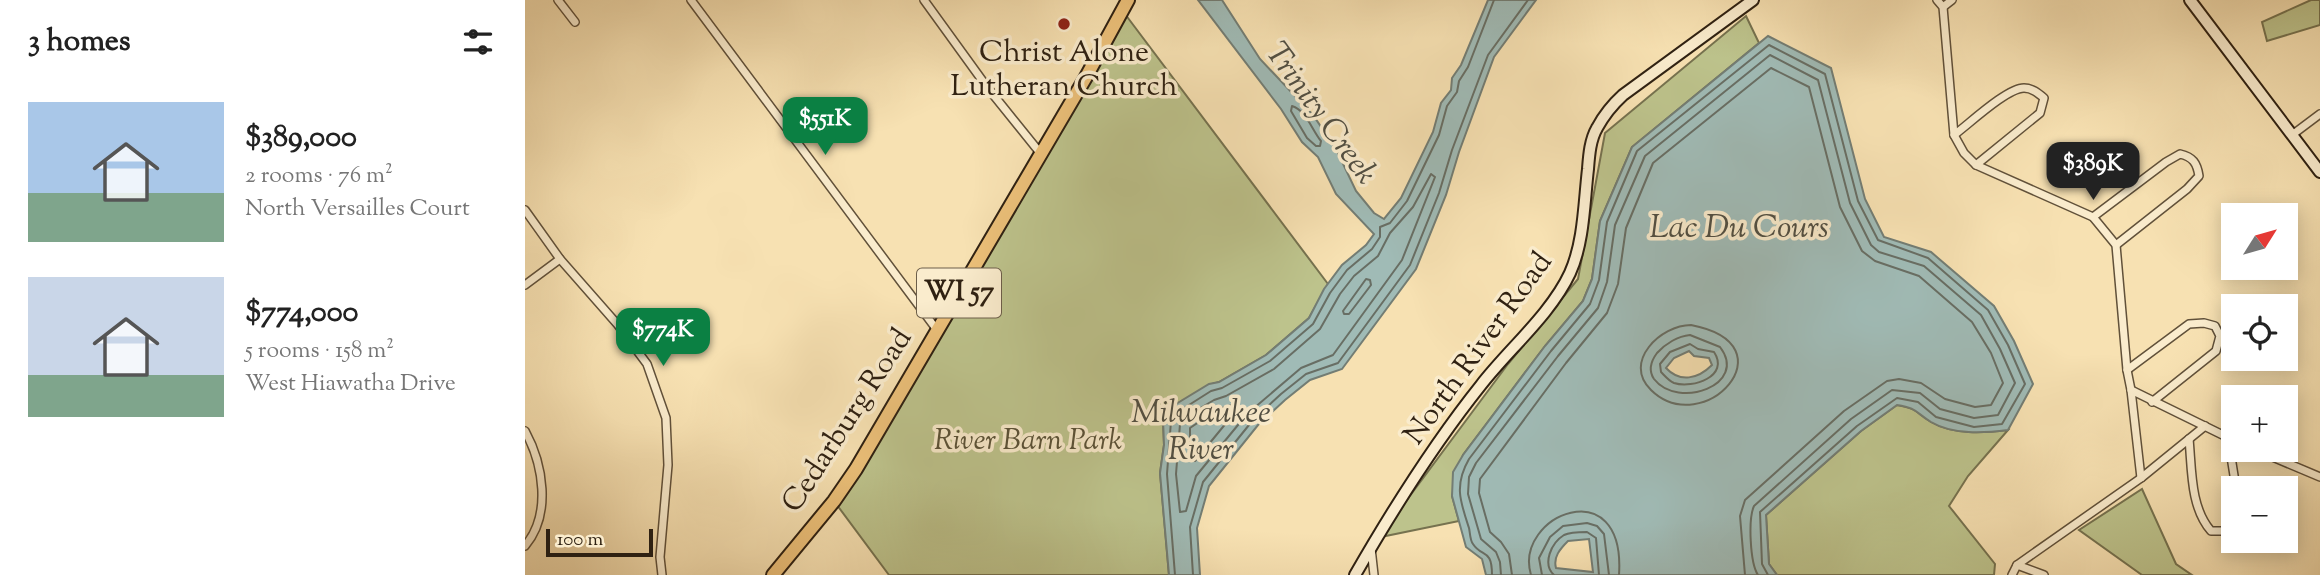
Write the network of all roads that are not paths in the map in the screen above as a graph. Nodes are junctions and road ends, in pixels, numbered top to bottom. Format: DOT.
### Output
graph roads {
  1 [pos="558,0"];
  2 [pos="691,0"];
  3 [pos="924,0"];
  4 [pos="1128,0"];
  5 [pos="1753,0"];
  6 [pos="1952,0"];
  7 [pos="2190,0"];
  8 [pos="1940,3"];
  9 [pos="575,22"];
  10 [pos="2320,114"];
  11 [pos="1954,135"];
  12 [pos="2292,135"];
  13 [pos="1041,154"];
  14 [pos="1976,165"];
  15 [pos="2320,172"];
  16 [pos="525,210"];
  17 [pos="2092,218"];
  18 [pos="2116,245"];
  19 [pos="560,259"];
  20 [pos="525,285"];
  21 [pos="937,330"];
  22 [pos="2127,370"];
  23 [pos="2131,390"];
  24 [pos="2152,402"];
  25 [pos="2205,426"];
  26 [pos="525,431"];
  27 [pos="2221,434"];
  28 [pos="2189,439"];
  29 [pos="2284,462"];
  30 [pos="2320,477"];
  31 [pos="2141,478"];
  32 [pos="2221,531"];
  33 [pos="525,546"];
  34 [pos="1371,548"];
  35 [pos="2017,565"];
  36 [pos="662,575"];
  37 [pos="773,575"];
  38 [pos="1355,575"];
  39 [pos="1374,575"];
  40 [pos="2012,575"];
  41 [pos="2044,575"];
  1 -- 9 [label="street"];
  2 -- 21 [label="street"];
  3 -- 13 [label="street"];
  4 -- 13 [label="main road, Cedarburg Road / WI 57"];
  5 -- 34 [label="street, North River Road"];
  6 -- 8 [label="street"];
  7 -- 12 [label="street"];
  8 -- 11 [label="street"];
  10 -- 12 [label="street"];
  11 -- 14 [label="street"];
  11 -- 14 [label="street"];
  12 -- 15 [label="street"];
  13 -- 21 [label="main road, Cedarburg Road / WI 57"];
  14 -- 17 [label="street"];
  16 -- 19 [label="street"];
  17 -- 18 [label="street"];
  17 -- 18 [label="street"];
  18 -- 22 [label="street"];
  19 -- 20 [label="street"];
  19 -- 36 [label="street"];
  21 -- 37 [label="main road, Cedarburg Road / WI 57"];
  22 -- 23 [label="street"];
  22 -- 24 [label="street"];
  23 -- 24 [label="street"];
  23 -- 31 [label="street"];
  24 -- 25 [label="street"];
  25 -- 27 [label="street"];
  25 -- 28 [label="street"];
  26 -- 33 [label="street"];
  28 -- 31 [label="street"];
  28 -- 32 [label="street"];
  29 -- 30 [label="street"];
  31 -- 35 [label="street"];
  34 -- 38 [label="street, North River Road"];
  34 -- 39 [label="street"];
  35 -- 40 [label="street"];
  35 -- 41 [label="street"];
}
